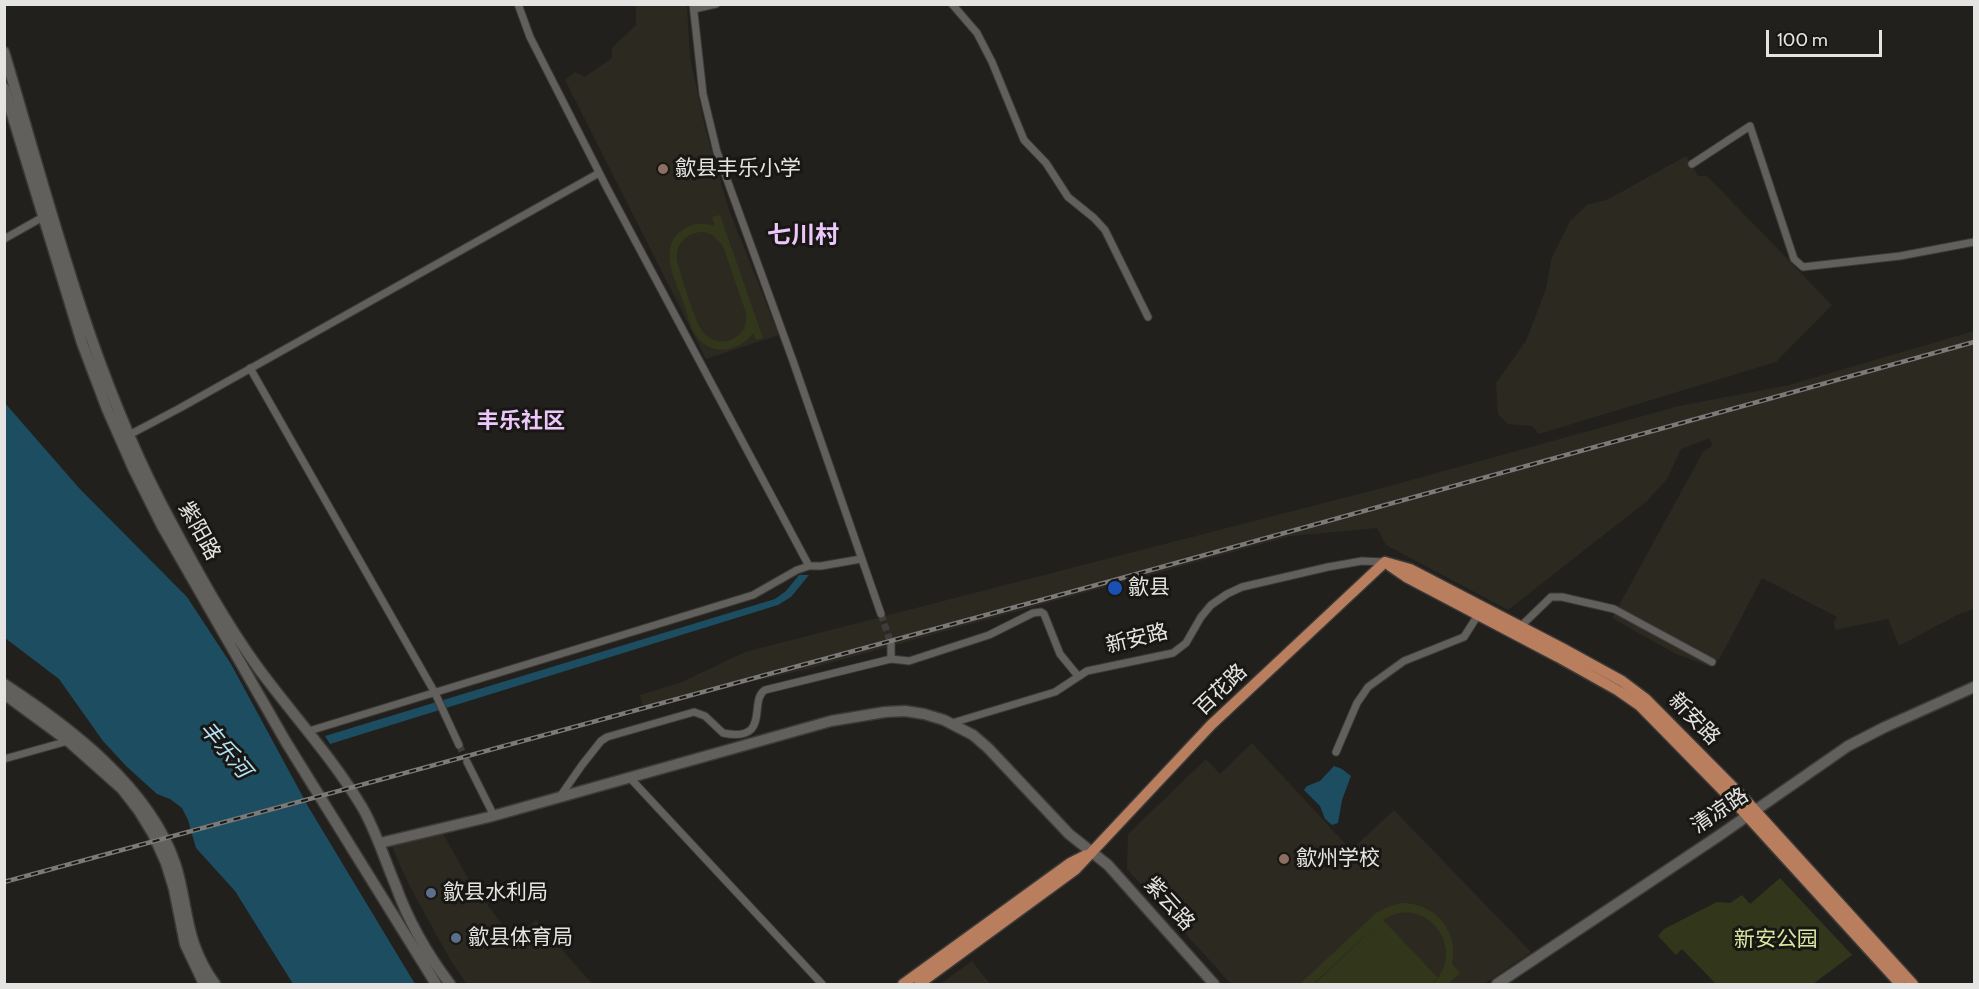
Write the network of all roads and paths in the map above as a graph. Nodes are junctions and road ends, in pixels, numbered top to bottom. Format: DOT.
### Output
graph roads {
  1 [pos="518,4"];
  2 [pos="716,4"];
  3 [pos="952,4"];
  4 [pos="694,7"];
  5 [pos="4,52"];
  6 [pos="4,88"];
  7 [pos="1692,164"];
  8 [pos="599,173"];
  9 [pos="43,217"];
  10 [pos="4,239"];
  11 [pos="1974,242"];
  12 [pos="1148,316"];
  13 [pos="250,368"];
  14 [pos="129,435"];
  15 [pos="861,559"];
  16 [pos="1385,562"];
  17 [pos="809,566"];
  18 [pos="881,614"];
  19 [pos="1478,615"];
  20 [pos="1521,626"];
  21 [pos="891,644"];
  22 [pos="891,659"];
  23 [pos="1712,662"];
  24 [pos="1078,676"];
  25 [pos="4,684"];
  26 [pos="1974,687"];
  27 [pos="4,694"];
  28 [pos="436,695"];
  29 [pos="952,723"];
  30 [pos="309,731"];
  31 [pos="68,741"];
  32 [pos="459,745"];
  33 [pos="1336,752"];
  34 [pos="4,759"];
  35 [pos="467,762"];
  36 [pos="630,778"];
  37 [pos="559,798"];
  38 [pos="1751,814"];
  39 [pos="494,816"];
  40 [pos="380,843"];
  41 [pos="1092,852"];
  42 [pos="204,984"];
  43 [pos="215,984"];
  44 [pos="436,984"];
  45 [pos="450,984"];
  46 [pos="822,984"];
  47 [pos="903,984"];
  48 [pos="919,984"];
  49 [pos="1214,984"];
  50 [pos="1497,984"];
  51 [pos="1900,984"];
  52 [pos="1913,984"];
  1 -- 8 [label="street"];
  2 -- 4 [label="street"];
  3 -- 12 [label="street"];
  4 -- 15 [label="street"];
  5 -- 14 [label="street, 紫阳路"];
  6 -- 9 [label="street, 紫阳路"];
  7 -- 11 [label="street"];
  8 -- 13 [label="street"];
  8 -- 17 [label="street"];
  9 -- 10 [label="street"];
  9 -- 44 [label="street, 紫阳路"];
  13 -- 14 [label="street"];
  13 -- 28 [label="street"];
  14 -- 30 [label="street, 紫阳路"];
  15 -- 17 [label="street"];
  15 -- 18 [label="street"];
  16 -- 19 [label="main road, 新安路"];
  16 -- 20 [label="main road, 新安路"];
  16 -- 24 [label="street, 新安路"];
  16 -- 41 [label="main road, 百花路"];
  17 -- 28 [label="street"];
  19 -- 33 [label="street"];
  19 -- 38 [label="main road, 新安路"];
  20 -- 23 [label="street"];
  20 -- 38 [label="main road, 新安路"];
  21 -- 22 [label="street"];
  22 -- 24 [label="street"];
  22 -- 37 [label="street"];
  24 -- 29 [label="street, 新安路"];
  25 -- 43 [label="street"];
  26 -- 38 [label="street, 清凉路"];
  27 -- 31 [label="street"];
  28 -- 30 [label="street"];
  28 -- 32 [label="street"];
  29 -- 36 [label="street, 紫云路"];
  29 -- 41 [label="street, 紫云路"];
  30 -- 40 [label="street, 紫阳路"];
  31 -- 34 [label="street"];
  31 -- 42 [label="street"];
  35 -- 39 [label="street"];
  36 -- 37 [label="street, 紫云路"];
  36 -- 46 [label="street"];
  37 -- 39 [label="street, 紫云路"];
  38 -- 50 [label="street, 清凉路"];
  38 -- 51 [label="main road, 新安路"];
  38 -- 52 [label="main road, 新安路"];
  39 -- 40 [label="street, 紫云路"];
  40 -- 45 [label="street, 紫阳路"];
  41 -- 47 [label="main road, 百花路"];
  41 -- 48 [label="main road, 百花路"];
  41 -- 49 [label="street, 紫云路"];
}
